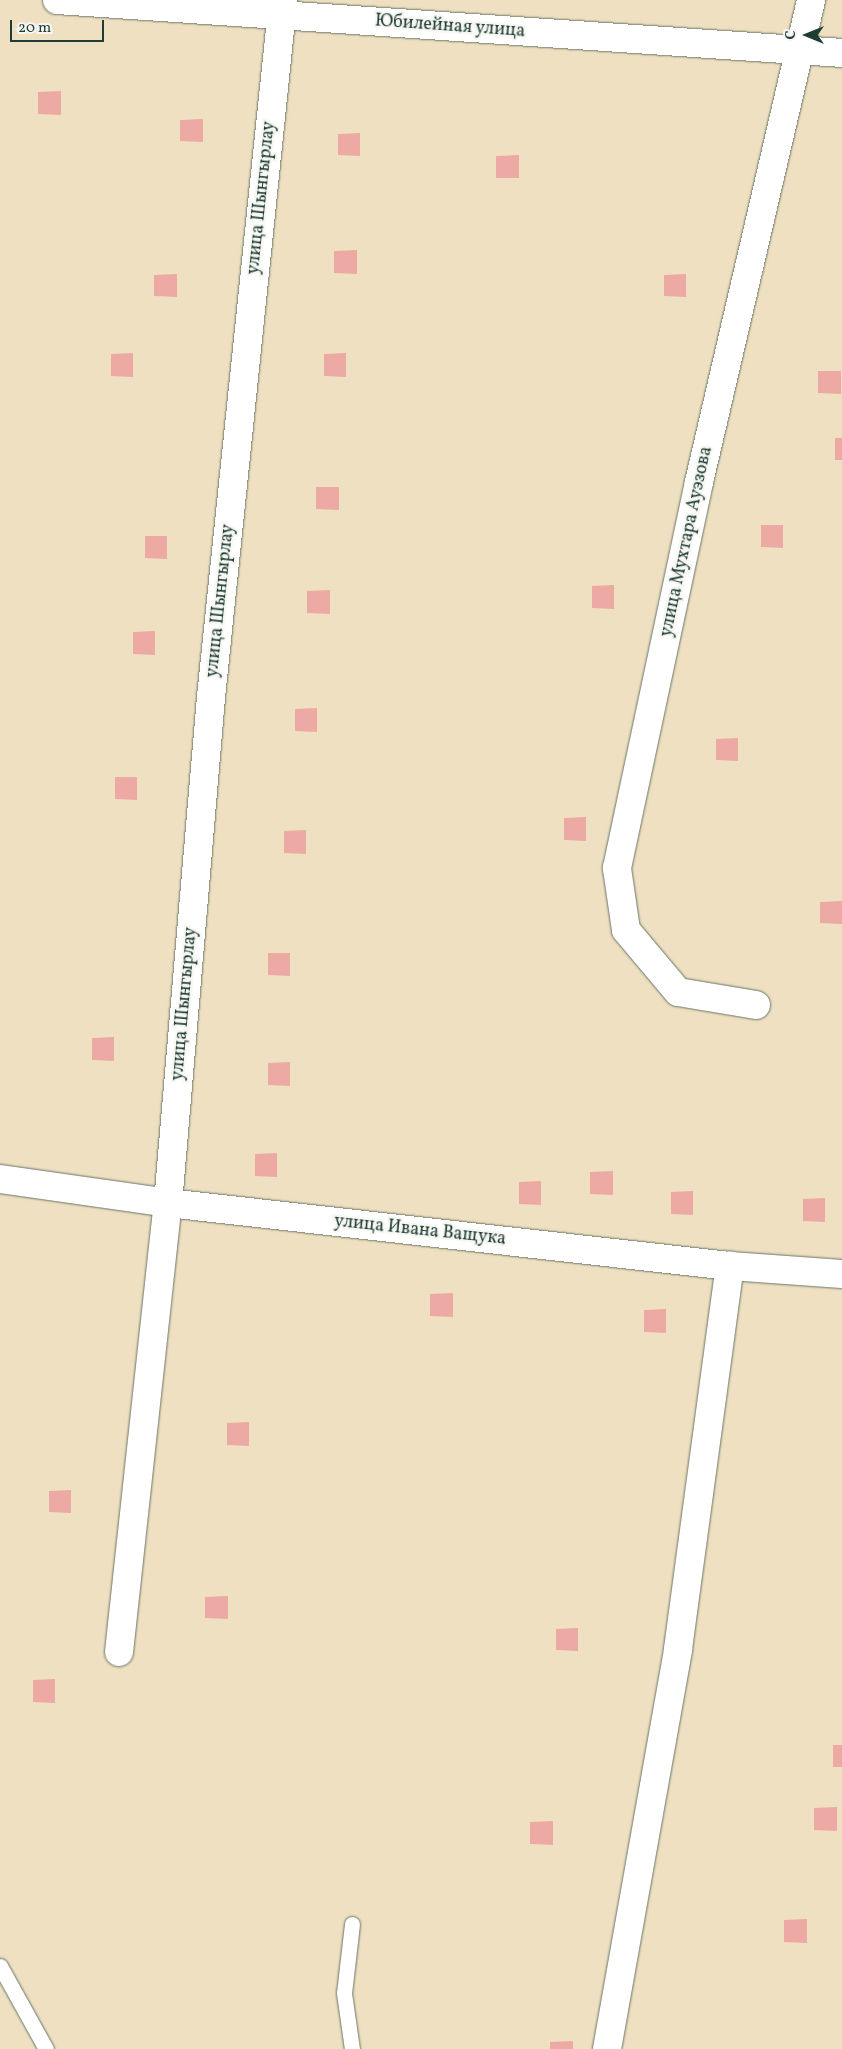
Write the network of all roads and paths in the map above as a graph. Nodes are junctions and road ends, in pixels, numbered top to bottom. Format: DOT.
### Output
graph roads {
  1 [pos="57,0"];
  2 [pos="811,0"];
  3 [pos="282,8"];
  4 [pos="798,49"];
  5 [pos="842,53"];
  6 [pos="756,1005"];
  7 [pos="0,1179"];
  8 [pos="168,1203"];
  9 [pos="730,1266"];
  10 [pos="842,1274"];
  11 [pos="119,1652"];
  12 [pos="352,1924"];
  13 [pos="0,1966"];
  14 [pos="46,2049"];
  15 [pos="352,2049"];
  16 [pos="607,2049"];
  1 -- 3 [label="street, Юбилейная улица"];
  2 -- 4 [label="street, улица Мухтара Ауэзова"];
  3 -- 4 [label="street, Юбилейная улица"];
  3 -- 8 [label="street, улица Шынгырлау"];
  4 -- 5 [label="street, Юбилейная улица"];
  4 -- 6 [label="street, улица Мухтара Ауэзова"];
  7 -- 8 [label="street, улица Ивана Ващука"];
  8 -- 9 [label="street, улица Ивана Ващука"];
  8 -- 11 [label="street, улица Шынгырлау"];
  9 -- 10 [label="street, улица Ивана Ващука"];
  9 -- 16 [label="street"];
  12 -- 15 [label="lane"];
  13 -- 14 [label="lane"];
}
